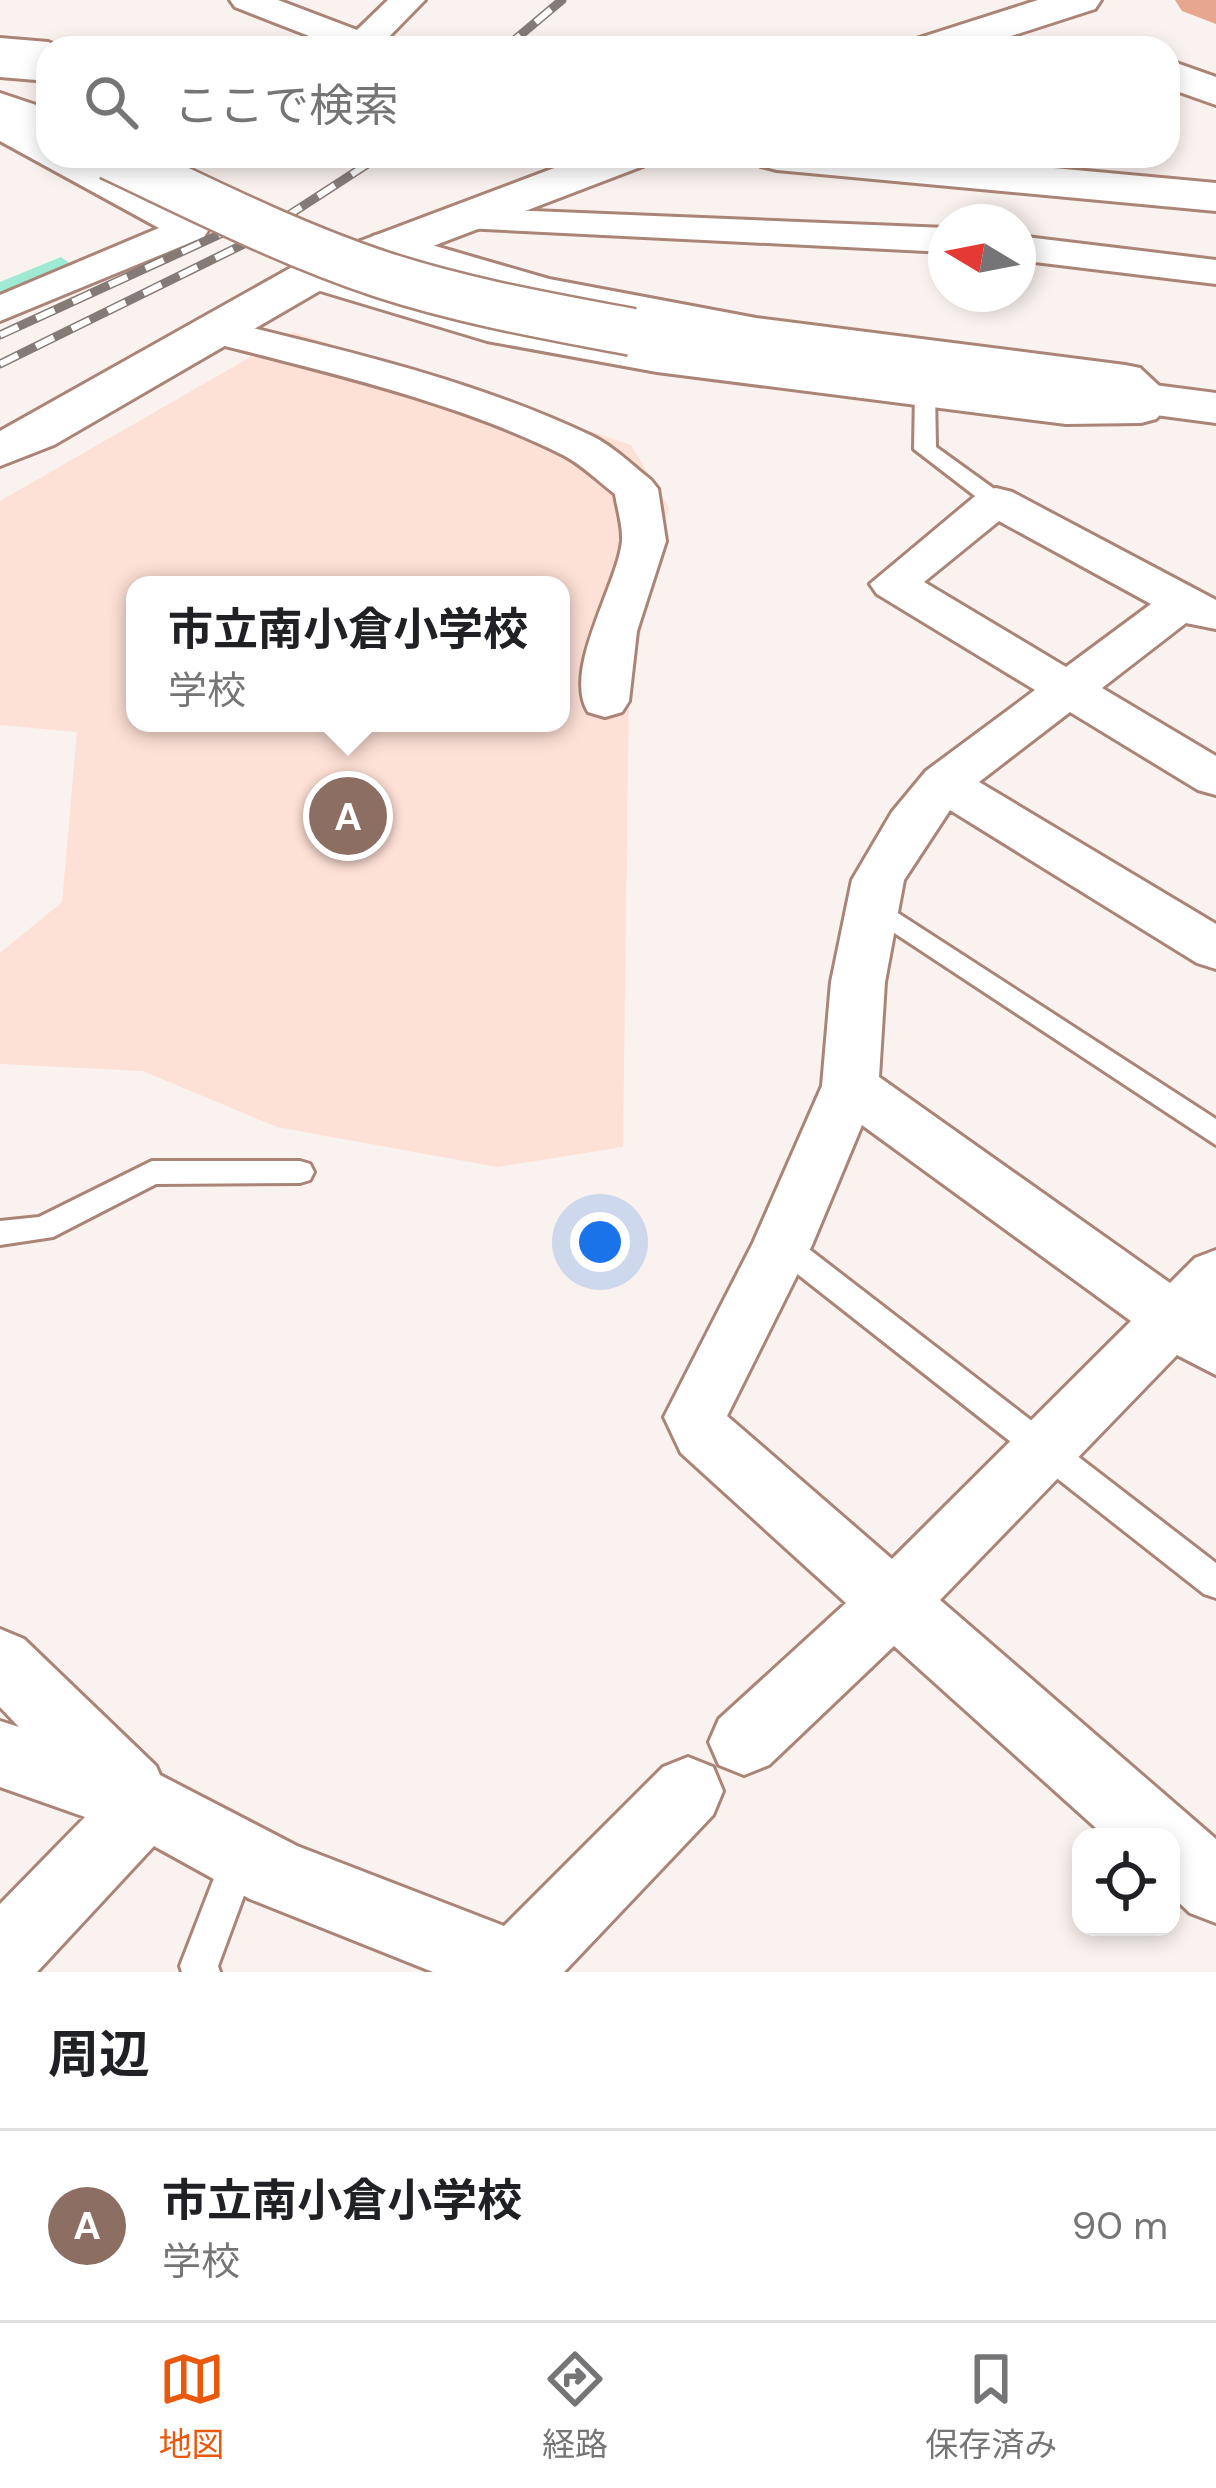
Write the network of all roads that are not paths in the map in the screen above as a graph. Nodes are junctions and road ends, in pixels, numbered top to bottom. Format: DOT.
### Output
graph roads {
  1 [pos="247,0"];
  2 [pos="408,0"];
  3 [pos="1080,0"];
  4 [pos="335,36"];
  5 [pos="370,36"];
  6 [pos="968,36"];
  7 [pos="0,48"];
  8 [pos="36,51"];
  9 [pos="0,64"];
  10 [pos="36,67"];
  11 [pos="1180,78"];
  12 [pos="0,84"];
  13 [pos="36,87"];
  14 [pos="1216,92"];
  15 [pos="0,106"];
  16 [pos="36,120"];
  17 [pos="0,127"];
  18 [pos="36,146"];
  19 [pos="595,168"];
  20 [pos="905,168"];
  21 [pos="1130,168"];
  22 [pos="112,172"];
  23 [pos="1216,176"];
  24 [pos="1216,197"];
  25 [pos="458,219"];
  26 [pos="928,239"];
  27 [pos="387,244"];
  28 [pos="1036,250"];
  29 [pos="1216,272"];
  30 [pos="311,276"];
  31 [pos="0,309"];
  32 [pos="216,331"];
  33 [pos="926,391"];
  34 [pos="1153,400"];
  35 [pos="1216,408"];
  36 [pos="0,450"];
  37 [pos="996,501"];
  38 [pos="1200,611"];
  39 [pos="1067,690"];
  40 [pos="605,701"];
  41 [pos="1216,778"];
  42 [pos="944,783"];
  43 [pos="873,906"];
  44 [pos="1216,949"];
  45 [pos="850,1086"];
  46 [pos="1216,1134"];
  47 [pos="300,1172"];
  48 [pos="0,1233"];
  49 [pos="782,1245"];
  50 [pos="1202,1314"];
  51 [pos="1047,1447"];
  52 [pos="1216,1583"];
  53 [pos="893,1603"];
  54 [pos="0,1661"];
  55 [pos="744,1742"];
  56 [pos="0,1754"];
  57 [pos="688,1791"];
  58 [pos="146,1804"];
  59 [pos="1149,1828"];
  60 [pos="1180,1855"];
  61 [pos="241,1856"];
  62 [pos="1216,1887"];
  63 [pos="0,1957"];
  64 [pos="521,1969"];
  65 [pos="201,1972"];
  1 -- 4 [label="street"];
  2 -- 5 [label="street"];
  3 -- 6 [label="street"];
  7 -- 8 [label="street"];
  9 -- 10 [label="street"];
  11 -- 14 [label="street"];
  12 -- 13 [label="street"];
  15 -- 16 [label="street"];
  17 -- 18 [label="street"];
  19 -- 25 [label="street"];
  20 -- 24 [label="street"];
  21 -- 23 [label="street"];
  22 -- 31 [label="street"];
  22 -- 34 [label="street, bridge"];
  25 -- 26 [label="street"];
  25 -- 27 [label="street"];
  27 -- 30 [label="street"];
  27 -- 34 [label="street"];
  28 -- 29 [label="street"];
  30 -- 32 [label="street"];
  30 -- 33 [label="street"];
  32 -- 36 [label="street"];
  32 -- 40 [label="street"];
  33 -- 34 [label="street"];
  33 -- 37 [label="lane"];
  34 -- 35 [label="street"];
  37 -- 38 [label="street"];
  37 -- 39 [label="street"];
  38 -- 39 [label="street"];
  39 -- 41 [label="street"];
  39 -- 42 [label="street"];
  42 -- 43 [label="street"];
  42 -- 44 [label="street"];
  43 -- 45 [label="street"];
  43 -- 46 [label="lane"];
  45 -- 49 [label="street"];
  45 -- 50 [label="street"];
  47 -- 48 [label="lane"];
  49 -- 51 [label="lane"];
  49 -- 53 [label="street"];
  50 -- 51 [label="street"];
  51 -- 52 [label="lane"];
  51 -- 53 [label="street"];
  53 -- 55 [label="street"];
  53 -- 59 [label="street"];
  54 -- 58 [label="street"];
  56 -- 58 [label="street"];
  57 -- 64 [label="street"];
  58 -- 61 [label="street"];
  58 -- 63 [label="street"];
  60 -- 62 [label="street"];
  61 -- 64 [label="street"];
  61 -- 65 [label="lane"];
}
